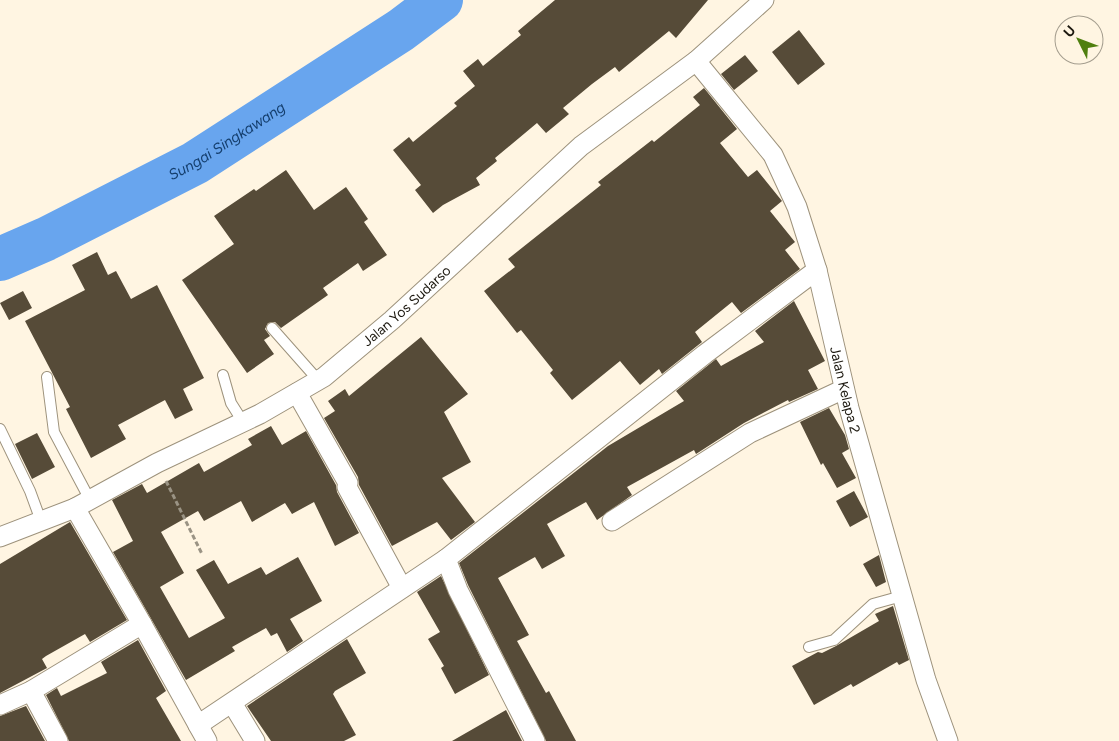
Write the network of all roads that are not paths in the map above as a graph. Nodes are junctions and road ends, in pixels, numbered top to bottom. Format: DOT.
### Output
graph roads {
  1 [pos="764,0"];
  2 [pos="696,61"];
  3 [pos="817,270"];
  4 [pos="272,328"];
  5 [pos="223,374"];
  6 [pos="47,377"];
  7 [pos="318,380"];
  8 [pos="844,389"];
  9 [pos="297,393"];
  10 [pos="244,422"];
  11 [pos="0,429"];
  12 [pos="82,504"];
  13 [pos="41,521"];
  14 [pos="612,521"];
  15 [pos="0,537"];
  16 [pos="446,559"];
  17 [pos="402,588"];
  18 [pos="902,596"];
  19 [pos="142,624"];
  20 [pos="809,647"];
  21 [pos="31,691"];
  22 [pos="232,703"];
  23 [pos="0,705"];
  24 [pos="202,733"];
  25 [pos="58,741"];
  26 [pos="255,741"];
  27 [pos="535,741"];
  28 [pos="948,741"];
  1 -- 2 [label="street, Jalan Yos Sudarso"];
  2 -- 3 [label="street, Jalan Kelapa 2"];
  2 -- 7 [label="street, Jalan Yos Sudarso"];
  3 -- 8 [label="street, Jalan Kelapa 2"];
  3 -- 16 [label="street"];
  4 -- 7 [label="lane"];
  5 -- 10 [label="lane"];
  6 -- 12 [label="lane"];
  7 -- 9 [label="street, Jalan Yos Sudarso"];
  8 -- 14 [label="street"];
  8 -- 18 [label="street, Jalan Kelapa 2"];
  9 -- 10 [label="street, Jalan Yos Sudarso"];
  9 -- 17 [label="street"];
  10 -- 12 [label="street, Jalan Yos Sudarso"];
  11 -- 13 [label="lane"];
  12 -- 13 [label="street, Jalan Yos Sudarso"];
  12 -- 19 [label="street"];
  13 -- 15 [label="street, Jalan Yos Sudarso"];
  16 -- 17 [label="street"];
  16 -- 27 [label="street"];
  17 -- 22 [label="street"];
  18 -- 20 [label="lane"];
  18 -- 28 [label="street, Jalan Kelapa 2"];
  19 -- 21 [label="street"];
  19 -- 24 [label="street"];
  21 -- 23 [label="street"];
  21 -- 25 [label="street"];
  22 -- 24 [label="street"];
  22 -- 26 [label="street"];
}
